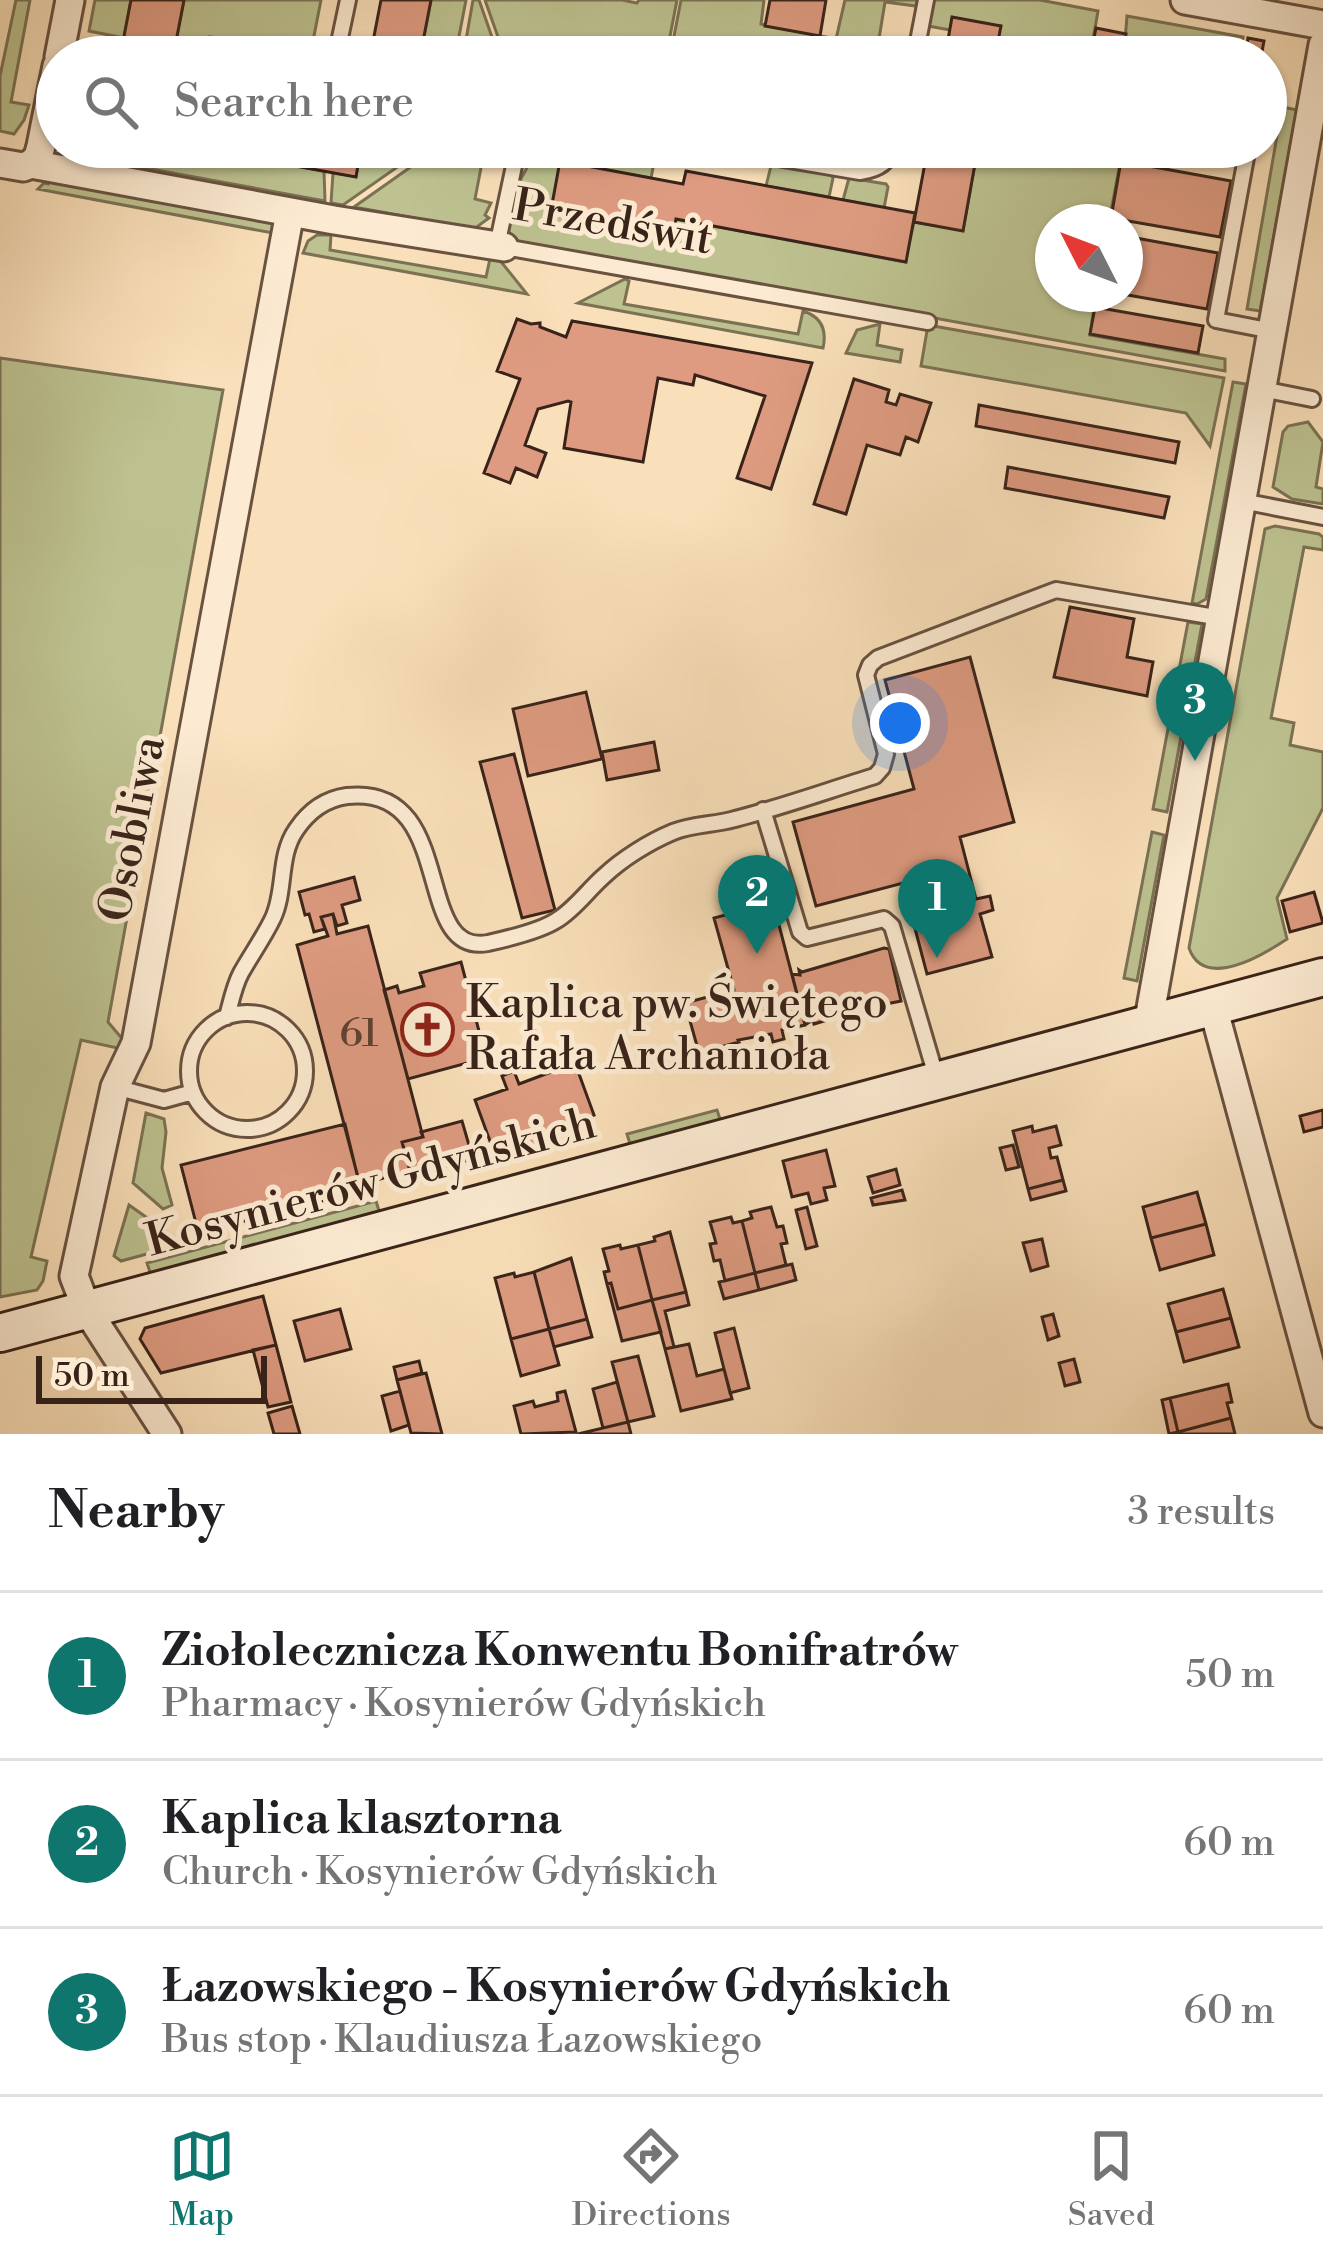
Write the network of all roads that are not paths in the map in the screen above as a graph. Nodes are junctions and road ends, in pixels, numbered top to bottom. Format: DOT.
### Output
graph roads {
  1 [pos="70,0"];
  2 [pos="348,0"];
  3 [pos="926,0"];
  4 [pos="1185,0"];
  5 [pos="1323,26"];
  6 [pos="63,36"];
  7 [pos="341,36"];
  8 [pos="919,36"];
  9 [pos="1322,55"];
  10 [pos="36,159"];
  11 [pos="0,163"];
  12 [pos="31,164"];
  13 [pos="36,165"];
  14 [pos="53,168"];
  15 [pos="514,168"];
  16 [pos="836,168"];
  17 [pos="877,168"];
  18 [pos="1244,168"];
  19 [pos="290,212"];
  20 [pos="501,246"];
  21 [pos="928,322"];
  22 [pos="1272,332"];
  23 [pos="1262,389"];
  24 [pos="1312,398"];
  25 [pos="1242,501"];
  26 [pos="1323,517"];
  27 [pos="1221,618"];
  28 [pos="763,810"];
  29 [pos="1323,977"];
  30 [pos="1213,1007"];
  31 [pos="226,1016"];
  32 [pos="1148,1025"];
  33 [pos="937,1081"];
  34 [pos="115,1087"];
  35 [pos="193,1092"];
  36 [pos="87,1310"];
  37 [pos="0,1333"];
  38 [pos="1323,1413"];
  39 [pos="167,1434"];
  1 -- 6 [label="street"];
  2 -- 7 [label="lane"];
  3 -- 8 [label="lane"];
  4 -- 5 [label="street"];
  9 -- 22 [label="street"];
  10 -- 12 [label="street"];
  11 -- 12 [label="street, Przedświt"];
  12 -- 13 [label="street, Przedświt"];
  14 -- 19 [label="street, Przedświt"];
  15 -- 20 [label="lane"];
  16 -- 17 [label="lane"];
  18 -- 22 [label="lane"];
  19 -- 20 [label="street, Przedświt"];
  19 -- 34 [label="street, Osobliwa"];
  20 -- 21 [label="lane, Przedświt"];
  22 -- 23 [label="street"];
  23 -- 24 [label="lane"];
  23 -- 25 [label="street"];
  25 -- 26 [label="lane"];
  25 -- 27 [label="street"];
  27 -- 28 [label="lane"];
  27 -- 32 [label="street"];
  28 -- 31 [label="lane"];
  28 -- 33 [label="lane"];
  29 -- 30 [label="street, Kosynierów Gdyńskich"];
  30 -- 32 [label="street, Kosynierów Gdyńskich"];
  30 -- 38 [label="street"];
  31 -- 35 [label="lane"];
  31 -- 35 [label="lane"];
  32 -- 33 [label="street, Kosynierów Gdyńskich"];
  33 -- 36 [label="street, Kosynierów Gdyńskich"];
  34 -- 35 [label="lane"];
  34 -- 36 [label="street, Osobliwa"];
  36 -- 37 [label="street, Kosynierów Gdyńskich"];
  36 -- 39 [label="street, Osobliwa"];
}
